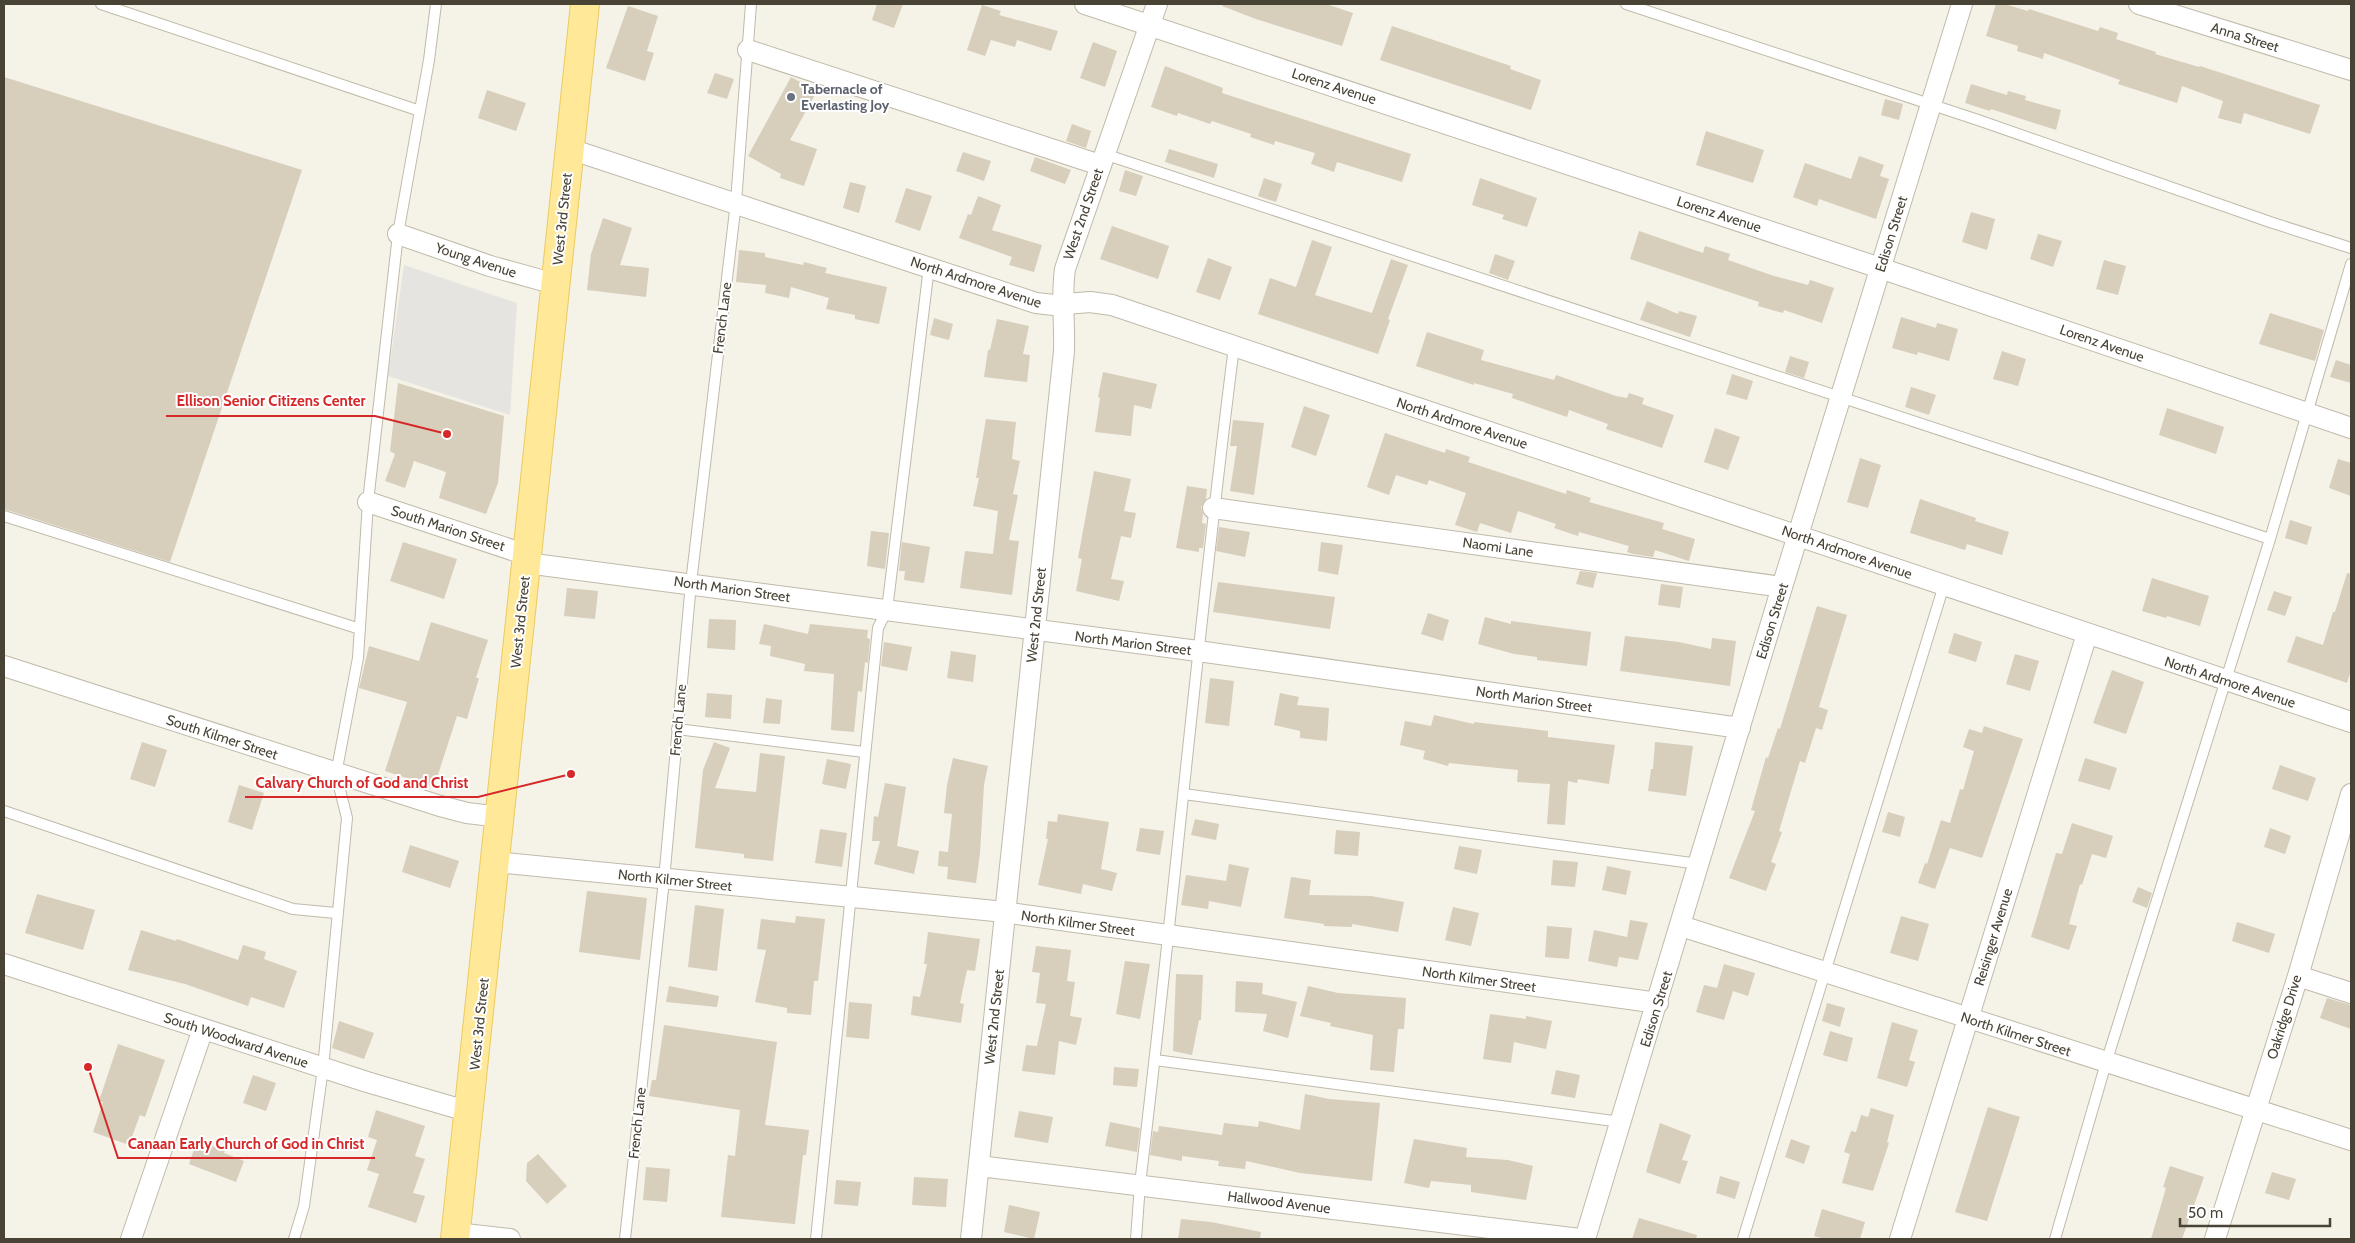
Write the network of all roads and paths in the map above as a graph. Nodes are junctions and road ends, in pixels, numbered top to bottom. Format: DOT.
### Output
graph roads {
  1 [pos="101,4"];
  2 [pos="436,4"];
  3 [pos="751,4"];
  4 [pos="1085,4"];
  5 [pos="1157,4"];
  6 [pos="1626,4"];
  7 [pos="1962,4"];
  8 [pos="2139,4"];
  9 [pos="582,5"];
  10 [pos="1150,25"];
  11 [pos="748,50"];
  12 [pos="2351,70"];
  13 [pos="1931,106"];
  14 [pos="420,111"];
  15 [pos="570,149"];
  16 [pos="1102,159"];
  17 [pos="736,202"];
  18 [pos="398,234"];
  19 [pos="2351,248"];
  20 [pos="2351,264"];
  21 [pos="929,267"];
  22 [pos="1880,268"];
  23 [pos="555,284"];
  24 [pos="1064,304"];
  25 [pos="1234,347"];
  26 [pos="1840,399"];
  27 [pos="2306,412"];
  28 [pos="2351,428"];
  29 [pos="368,502"];
  30 [pos="1213,508"];
  31 [pos="4,516"];
  32 [pos="1798,535"];
  33 [pos="2270,539"];
  34 [pos="527,559"];
  35 [pos="691,583"];
  36 [pos="1944,585"];
  37 [pos="1782,587"];
  38 [pos="887,610"];
  39 [pos="360,629"];
  40 [pos="1035,630"];
  41 [pos="2087,634"];
  42 [pos="1198,651"];
  43 [pos="4,666"];
  44 [pos="2226,680"];
  45 [pos="2351,722"];
  46 [pos="1740,728"];
  47 [pos="677,729"];
  48 [pos="864,752"];
  49 [pos="336,774"];
  50 [pos="1184,794"];
  51 [pos="2351,794"];
  52 [pos="4,811"];
  53 [pos="501,817"];
  54 [pos="2346,832"];
  55 [pos="496,862"];
  56 [pos="1700,864"];
  57 [pos="664,880"];
  58 [pos="851,898"];
  59 [pos="336,913"];
  60 [pos="1005,913"];
  61 [pos="1681,926"];
  62 [pos="1168,936"];
  63 [pos="4,964"];
  64 [pos="1825,972"];
  65 [pos="2298,976"];
  66 [pos="2351,993"];
  67 [pos="1658,1003"];
  68 [pos="1968,1019"];
  69 [pos="203,1029"];
  70 [pos="1155,1060"];
  71 [pos="2106,1063"];
  72 [pos="323,1068"];
  73 [pos="2255,1110"];
  74 [pos="470,1112"];
  75 [pos="1621,1122"];
  76 [pos="2351,1140"];
  77 [pos="978,1166"];
  78 [pos="1140,1184"];
  79 [pos="456,1236"];
  80 [pos="131,1239"];
  81 [pos="294,1239"];
  82 [pos="510,1239"];
  83 [pos="624,1239"];
  84 [pos="816,1239"];
  85 [pos="971,1239"];
  86 [pos="1136,1239"];
  87 [pos="1580,1239"];
  88 [pos="1585,1239"];
  89 [pos="1742,1239"];
  90 [pos="1900,1239"];
  91 [pos="2055,1239"];
  92 [pos="2215,1239"];
  1 -- 14 [label="lane"];
  2 -- 14 [label="lane"];
  3 -- 11 [label="lane, French Lane"];
  4 -- 10 [label="street, Lorenz Avenue"];
  5 -- 10 [label="street, West 2nd Street"];
  6 -- 13 [label="lane"];
  7 -- 13 [label="street, Edison Street"];
  8 -- 12 [label="street, Anna Street"];
  9 -- 15 [label="main road, West 3rd Street"];
  10 -- 16 [label="street, West 2nd Street"];
  10 -- 22 [label="street, Lorenz Avenue"];
  11 -- 16 [label="street"];
  11 -- 17 [label="lane, French Lane"];
  13 -- 19 [label="lane"];
  13 -- 22 [label="street, Edison Street"];
  14 -- 18 [label="lane"];
  15 -- 17 [label="street, North Ardmore Avenue"];
  15 -- 23 [label="main road, West 3rd Street"];
  16 -- 24 [label="street, West 2nd Street"];
  16 -- 26 [label="lane"];
  17 -- 21 [label="street, North Ardmore Avenue"];
  17 -- 35 [label="lane, French Lane"];
  18 -- 23 [label="street, Young Avenue"];
  18 -- 29 [label="lane"];
  20 -- 27 [label="lane"];
  21 -- 24 [label="street, North Ardmore Avenue"];
  21 -- 38 [label="lane"];
  22 -- 26 [label="street, Edison Street"];
  22 -- 27 [label="street, Lorenz Avenue"];
  23 -- 34 [label="main road, West 3rd Street"];
  24 -- 25 [label="street, North Ardmore Avenue"];
  24 -- 40 [label="street, West 2nd Street"];
  25 -- 30 [label="lane"];
  25 -- 32 [label="street, North Ardmore Avenue"];
  26 -- 32 [label="street, Edison Street"];
  26 -- 33 [label="lane"];
  27 -- 28 [label="street, Lorenz Avenue"];
  27 -- 33 [label="lane"];
  29 -- 34 [label="street, South Marion Street"];
  29 -- 39 [label="lane"];
  30 -- 37 [label="street, Naomi Lane"];
  30 -- 42 [label="lane"];
  31 -- 39 [label="lane"];
  32 -- 36 [label="street, North Ardmore Avenue"];
  32 -- 37 [label="street, Edison Street"];
  33 -- 44 [label="lane"];
  34 -- 35 [label="street, North Marion Street"];
  34 -- 53 [label="main road, West 3rd Street"];
  35 -- 38 [label="street, North Marion Street"];
  35 -- 47 [label="lane, French Lane"];
  36 -- 41 [label="street, North Ardmore Avenue"];
  36 -- 64 [label="lane"];
  37 -- 46 [label="street, Edison Street"];
  38 -- 40 [label="street, North Marion Street"];
  38 -- 48 [label="lane"];
  39 -- 49 [label="lane"];
  40 -- 42 [label="street, North Marion Street"];
  40 -- 60 [label="street, West 2nd Street"];
  41 -- 44 [label="street, North Ardmore Avenue"];
  41 -- 68 [label="street, Reisinger Avenue"];
  42 -- 46 [label="street, North Marion Street"];
  42 -- 50 [label="lane"];
  43 -- 49 [label="street, South Kilmer Street"];
  44 -- 45 [label="street, North Ardmore Avenue"];
  44 -- 71 [label="lane"];
  46 -- 56 [label="street, Edison Street"];
  47 -- 48 [label="lane"];
  47 -- 57 [label="lane, French Lane"];
  48 -- 58 [label="lane"];
  49 -- 53 [label="street, South Kilmer Street"];
  49 -- 59 [label="lane"];
  50 -- 56 [label="lane"];
  50 -- 62 [label="lane"];
  51 -- 54 [label="street, Oakridge Drive"];
  52 -- 59 [label="lane"];
  53 -- 55 [label="main road, West 3rd Street"];
  54 -- 65 [label="street, Oakridge Drive"];
  55 -- 57 [label="street, North Kilmer Street"];
  55 -- 74 [label="main road, West 3rd Street"];
  56 -- 61 [label="street, Edison Street"];
  57 -- 58 [label="street, North Kilmer Street"];
  57 -- 83 [label="lane, French Lane"];
  58 -- 60 [label="street, North Kilmer Street"];
  58 -- 84 [label="lane"];
  59 -- 72 [label="lane"];
  60 -- 62 [label="street, North Kilmer Street"];
  60 -- 77 [label="street, West 2nd Street"];
  61 -- 64 [label="street, North Kilmer Street"];
  61 -- 67 [label="street, Edison Street"];
  62 -- 67 [label="street, North Kilmer Street"];
  62 -- 70 [label="lane"];
  63 -- 69 [label="street, South Woodward Avenue"];
  64 -- 68 [label="street, North Kilmer Street"];
  64 -- 89 [label="lane"];
  65 -- 66 [label="street"];
  65 -- 73 [label="street, Oakridge Drive"];
  67 -- 75 [label="street, Edison Street"];
  68 -- 71 [label="street, North Kilmer Street"];
  68 -- 90 [label="street, Reisinger Avenue"];
  69 -- 72 [label="street, South Woodward Avenue"];
  69 -- 80 [label="street"];
  70 -- 75 [label="lane"];
  70 -- 78 [label="lane"];
  71 -- 73 [label="street, North Kilmer Street"];
  71 -- 91 [label="lane"];
  72 -- 74 [label="street, South Woodward Avenue"];
  72 -- 81 [label="lane"];
  73 -- 76 [label="street, North Kilmer Street"];
  73 -- 92 [label="street, Oakridge Drive"];
  74 -- 79 [label="main road, West 3rd Street"];
  75 -- 88 [label="street, Edison Street"];
  77 -- 78 [label="street, Hallwood Avenue"];
  77 -- 85 [label="street, West 2nd Street"];
  78 -- 86 [label="lane"];
  78 -- 87 [label="street, Hallwood Avenue"];
  79 -- 82 [label="street"];
}
